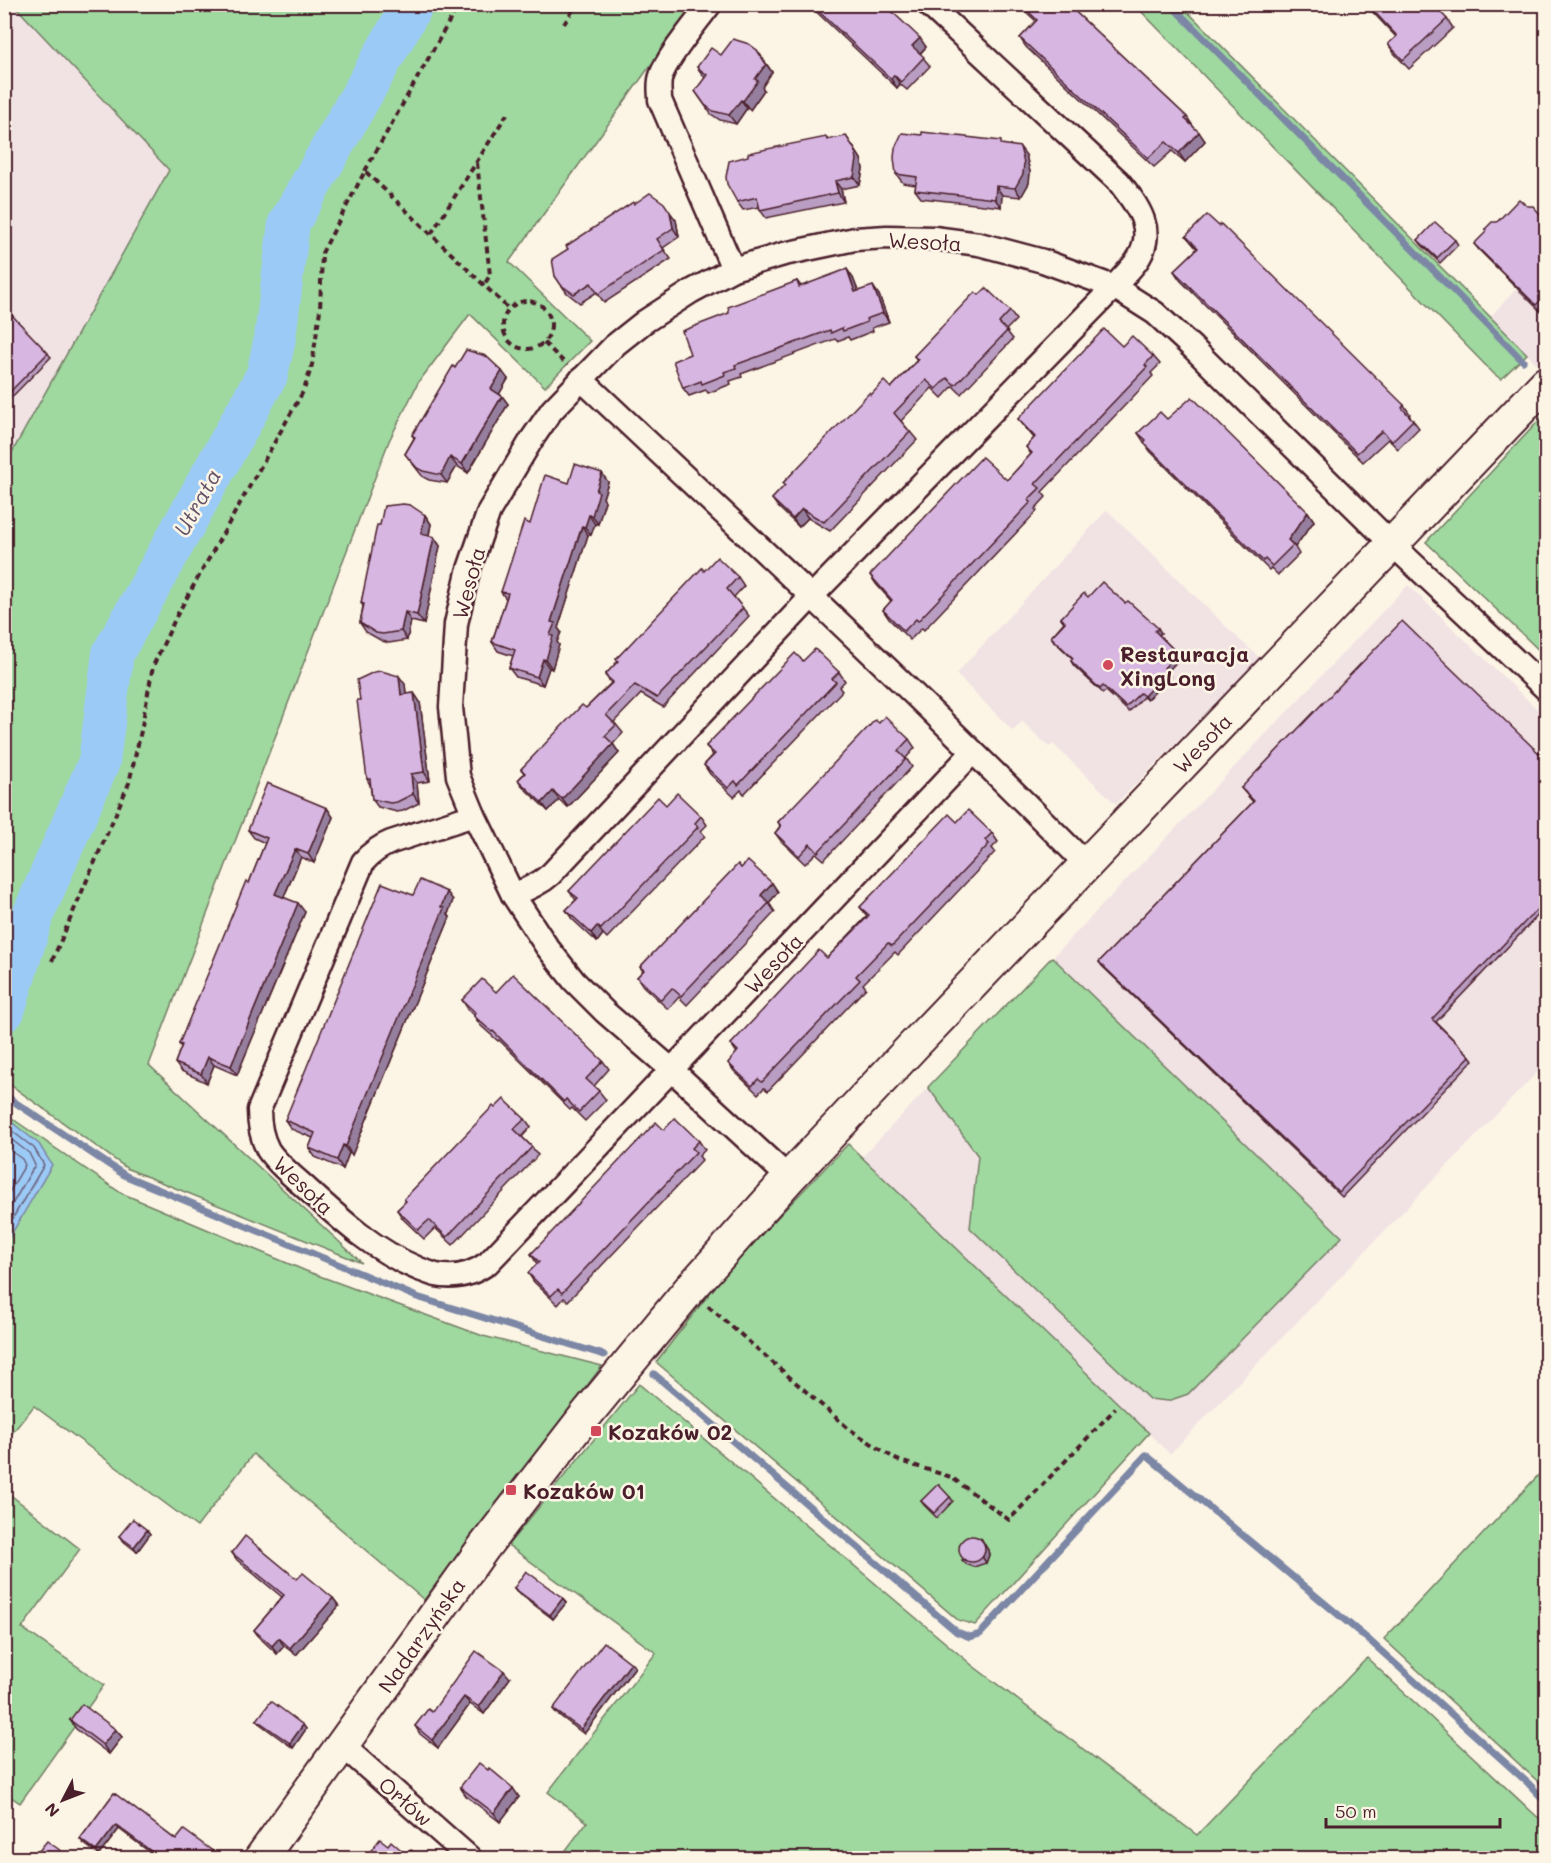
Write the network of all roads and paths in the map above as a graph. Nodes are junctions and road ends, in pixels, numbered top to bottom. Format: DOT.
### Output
graph roads {
  1 [pos="459,4"];
  2 [pos="577,4"];
  3 [pos="710,4"];
  4 [pos="928,4"];
  5 [pos="564,24"];
  6 [pos="507,114"];
  7 [pos="477,164"];
  8 [pos="365,171"];
  9 [pos="431,234"];
  10 [pos="733,269"];
  11 [pos="484,285"];
  12 [pos="1114,287"];
  13 [pos="508,309"];
  14 [pos="544,343"];
  15 [pos="581,379"];
  16 [pos="1546,383"];
  17 [pos="1393,545"];
  18 [pos="812,596"];
  19 [pos="1546,689"];
  20 [pos="973,752"];
  21 [pos="474,815"];
  22 [pos="1086,864"];
  23 [pos="513,895"];
  24 [pos="51,961"];
  25 [pos="672,1070"];
  26 [pos="789,1178"];
  27 [pos="689,1290"];
  28 [pos="1116,1408"];
  29 [pos="586,1415"];
  30 [pos="342,1745"];
  31 [pos="261,1858"];
  32 [pos="470,1858"];
  1 -- 8 [label="path"];
  2 -- 5 [label="path"];
  3 -- 10 [label="street"];
  4 -- 12 [label="street"];
  6 -- 7 [label="path"];
  7 -- 9 [label="path"];
  7 -- 11 [label="path"];
  8 -- 9 [label="path"];
  8 -- 24 [label="path"];
  9 -- 11 [label="path"];
  10 -- 12 [label="street, Wesoła"];
  10 -- 15 [label="street, Wesoła"];
  11 -- 13 [label="path"];
  12 -- 17 [label="street, Wesoła"];
  12 -- 18 [label="street"];
  13 -- 14 [label="path"];
  13 -- 14 [label="path"];
  14 -- 15 [label="path"];
  15 -- 18 [label="street"];
  15 -- 21 [label="street, Wesoła"];
  16 -- 17 [label="street, Wesoła"];
  17 -- 19 [label="street, Wesoła"];
  17 -- 22 [label="street, Wesoła"];
  18 -- 20 [label="street"];
  18 -- 23 [label="street"];
  20 -- 22 [label="street"];
  20 -- 25 [label="street, Wesoła"];
  21 -- 23 [label="street, Wesoła"];
  21 -- 25 [label="street, Wesoła"];
  22 -- 26 [label="street, Wesoła"];
  23 -- 25 [label="street, Wesoła"];
  25 -- 26 [label="street, Wesoła"];
  26 -- 27 [label="street, Wesoła"];
  27 -- 28 [label="path"];
  27 -- 29 [label="street, Wesoła"];
  29 -- 30 [label="street, Nadarzyńska"];
  30 -- 31 [label="street, Nadarzyńska"];
  30 -- 32 [label="street, Orłów"];
}
